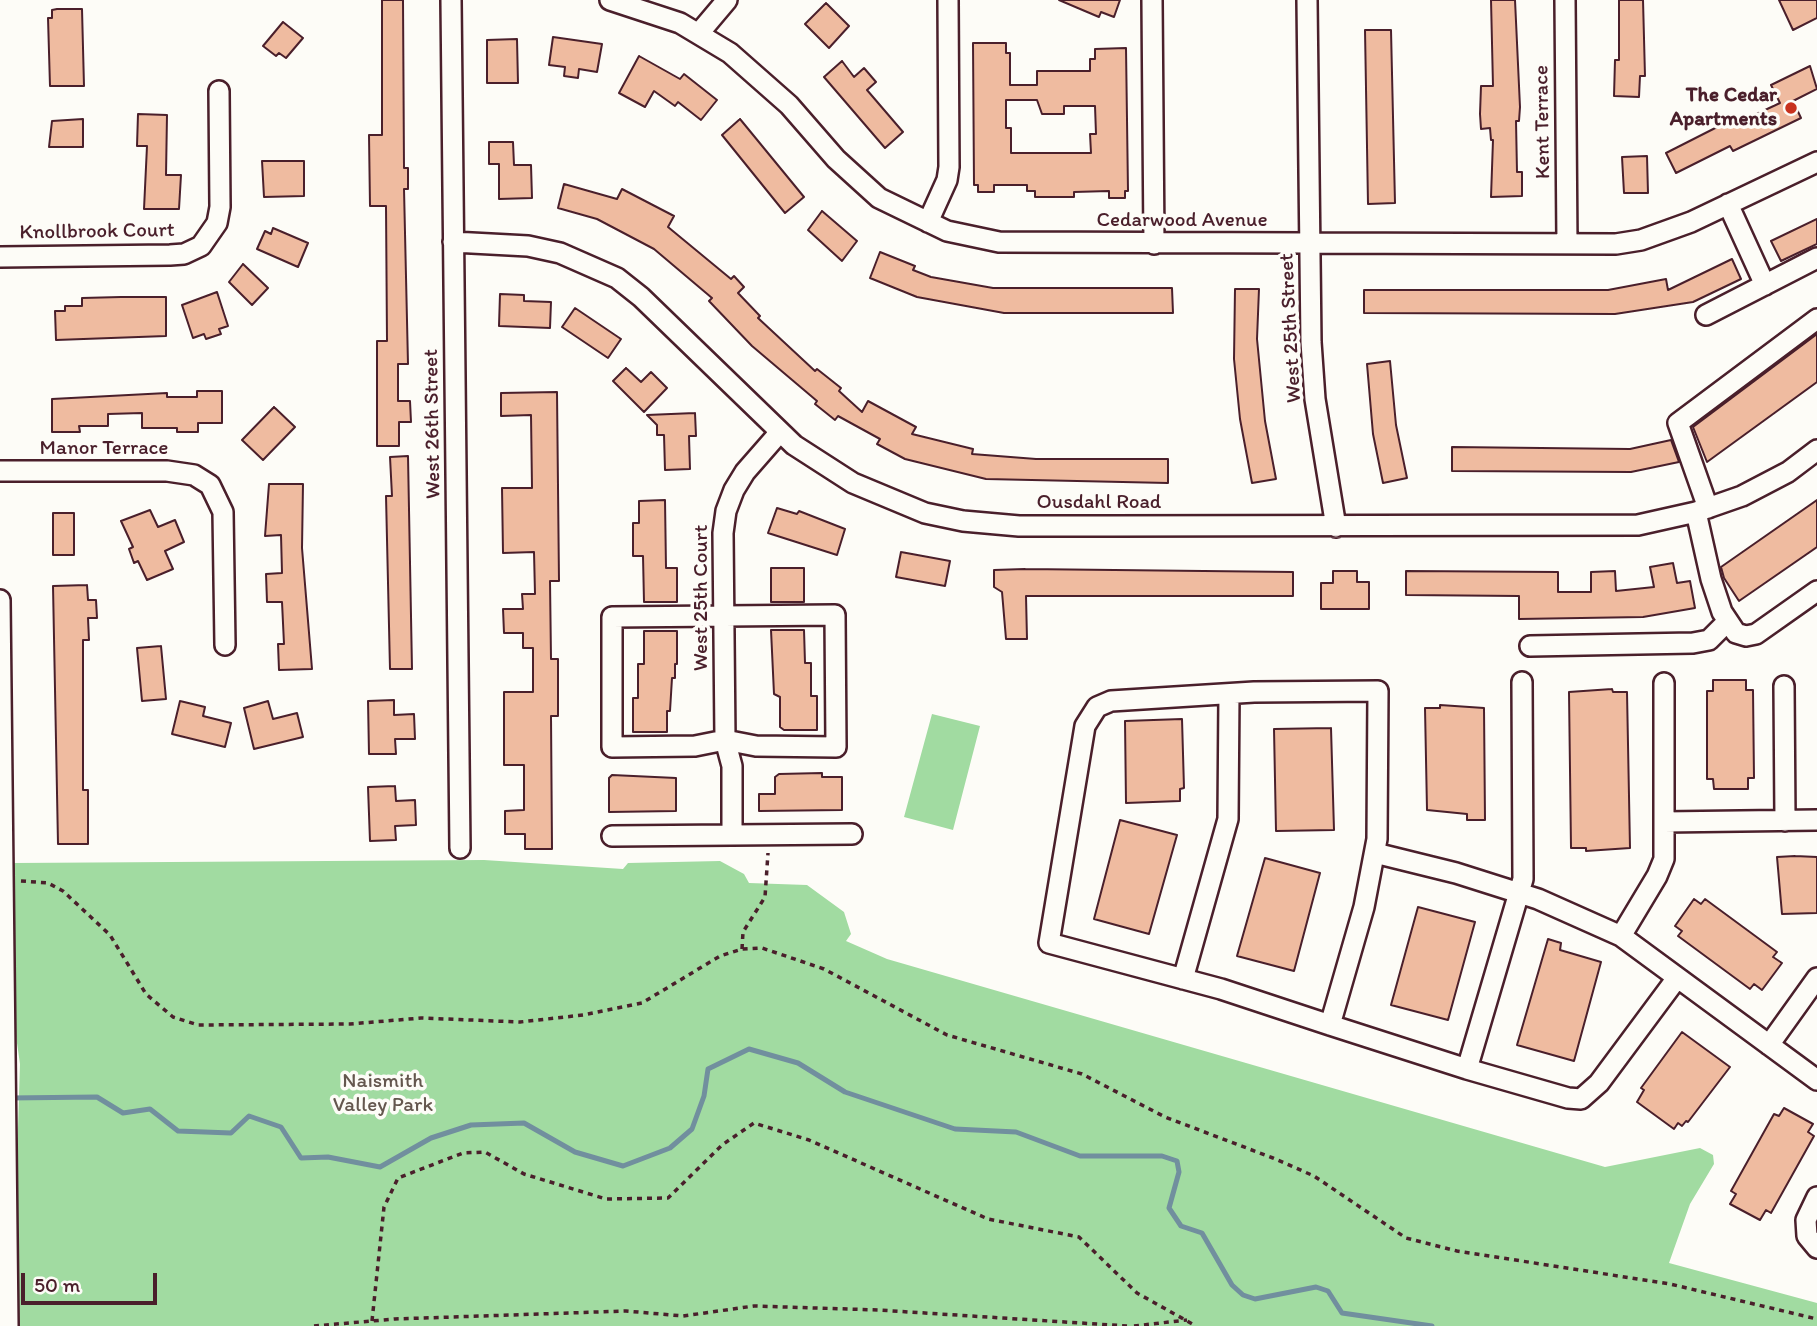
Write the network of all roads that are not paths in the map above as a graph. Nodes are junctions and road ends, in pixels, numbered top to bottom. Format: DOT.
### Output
graph roads {
  1 [pos="451,0"];
  2 [pos="610,0"];
  3 [pos="727,0"];
  4 [pos="948,0"];
  5 [pos="1152,0"];
  6 [pos="1307,0"];
  7 [pos="1565,0"];
  8 [pos="700,32"];
  9 [pos="219,91"];
  10 [pos="1817,162"];
  11 [pos="1728,204"];
  12 [pos="928,222"];
  13 [pos="453,242"];
  14 [pos="1154,244"];
  15 [pos="1310,244"];
  16 [pos="1567,244"];
  17 [pos="0,257"];
  18 [pos="1817,258"];
  19 [pos="1765,285"];
  20 [pos="1706,315"];
  21 [pos="1817,319"];
  22 [pos="780,432"];
  23 [pos="1817,450"];
  24 [pos="0,471"];
  25 [pos="1702,510"];
  26 [pos="1336,527"];
  27 [pos="1817,591"];
  28 [pos="0,600"];
  29 [pos="724,616"];
  30 [pos="1728,621"];
  31 [pos="225,645"];
  32 [pos="1530,646"];
  33 [pos="1522,682"];
  34 [pos="1664,683"];
  35 [pos="1784,686"];
  36 [pos="1229,694"];
  37 [pos="725,740"];
  38 [pos="1817,820"];
  39 [pos="1785,821"];
  40 [pos="1664,822"];
  41 [pos="852,834"];
  42 [pos="732,835"];
  43 [pos="612,836"];
  44 [pos="460,848"];
  45 [pos="1375,853"];
  46 [pos="1519,893"];
  47 [pos="1620,936"];
  48 [pos="1677,978"];
  49 [pos="1817,978"];
  50 [pos="1183,979"];
  51 [pos="1330,1026"];
  52 [pos="1769,1045"];
  53 [pos="1467,1069"];
  54 [pos="1817,1080"];
  55 [pos="1817,1197"];
  56 [pos="1817,1248"];
  57 [pos="8,1326"];
  1 -- 13 [label="street, West 26th Street"];
  2 -- 8 [label="street, Cedarwood Avenue"];
  3 -- 8 [label="street"];
  4 -- 12 [label="street"];
  5 -- 14 [label="street"];
  6 -- 15 [label="street, West 25th Street"];
  7 -- 16 [label="street, Kent Terrace"];
  8 -- 12 [label="street, Cedarwood Avenue"];
  9 -- 17 [label="street, Knollbrook Court"];
  10 -- 11 [label="street, Cedarwood Avenue"];
  11 -- 16 [label="street, Cedarwood Avenue"];
  11 -- 19 [label="street"];
  12 -- 14 [label="street, Cedarwood Avenue"];
  13 -- 22 [label="street, Ousdahl Road"];
  13 -- 44 [label="street, West 26th Street"];
  14 -- 15 [label="street, Cedarwood Avenue"];
  15 -- 16 [label="street, Cedarwood Avenue"];
  15 -- 26 [label="street, West 25th Street"];
  18 -- 19 [label="street"];
  19 -- 20 [label="street"];
  21 -- 25 [label="street"];
  22 -- 26 [label="street, Ousdahl Road"];
  22 -- 29 [label="street, West 25th Court"];
  23 -- 25 [label="street, Ousdahl Road"];
  24 -- 31 [label="street, Manor Terrace"];
  25 -- 26 [label="street, Ousdahl Road"];
  25 -- 30 [label="street"];
  27 -- 30 [label="street"];
  28 -- 57 [label="street"];
  29 -- 37 [label="street, West 25th Court"];
  29 -- 37 [label="street"];
  29 -- 37 [label="street"];
  30 -- 32 [label="street"];
  33 -- 46 [label="street"];
  34 -- 40 [label="street"];
  35 -- 39 [label="street"];
  36 -- 45 [label="street"];
  36 -- 50 [label="street"];
  36 -- 50 [label="street"];
  37 -- 42 [label="street, West 25th Court"];
  38 -- 39 [label="street"];
  39 -- 40 [label="street"];
  40 -- 47 [label="street"];
  41 -- 42 [label="street"];
  42 -- 43 [label="street"];
  45 -- 46 [label="street"];
  45 -- 51 [label="street"];
  46 -- 47 [label="street"];
  46 -- 53 [label="street"];
  47 -- 48 [label="street"];
  48 -- 52 [label="street"];
  48 -- 53 [label="street"];
  49 -- 52 [label="street"];
  50 -- 51 [label="street"];
  51 -- 53 [label="street"];
  52 -- 54 [label="street"];
  55 -- 56 [label="street"];
}
